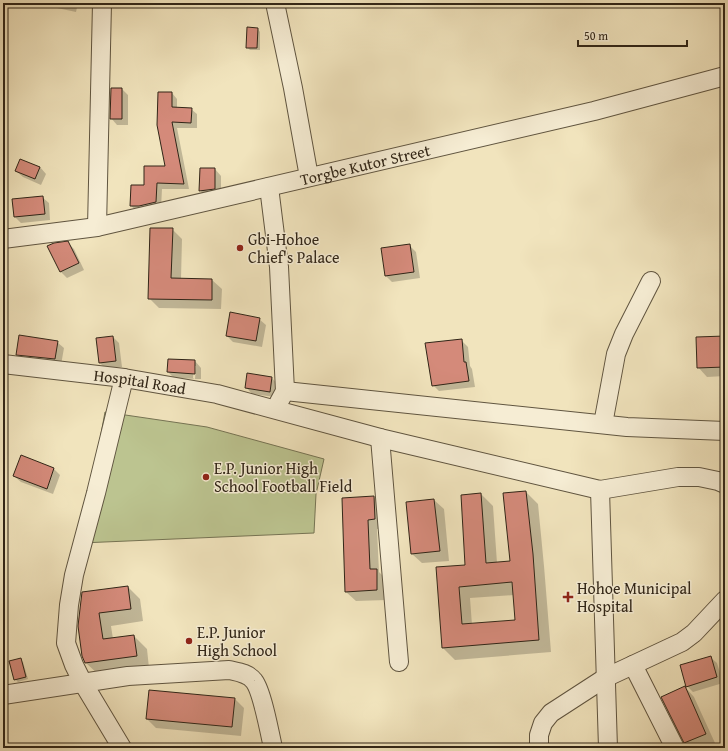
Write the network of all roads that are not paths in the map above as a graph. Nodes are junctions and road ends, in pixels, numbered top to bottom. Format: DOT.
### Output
graph roads {
  1 [pos="102,3"];
  2 [pos="275,3"];
  3 [pos="725,76"];
  4 [pos="309,177"];
  5 [pos="269,187"];
  6 [pos="97,226"];
  7 [pos="3,239"];
  8 [pos="651,281"];
  9 [pos="3,364"];
  10 [pos="124,378"];
  11 [pos="285,391"];
  12 [pos="276,410"];
  13 [pos="603,424"];
  14 [pos="725,431"];
  15 [pos="380,438"];
  16 [pos="725,484"];
  17 [pos="600,490"];
  18 [pos="725,600"];
  19 [pos="399,662"];
  20 [pos="634,665"];
  21 [pos="606,678"];
  22 [pos="83,683"];
  23 [pos="3,695"];
  24 [pos="122,748"];
  25 [pos="273,748"];
  26 [pos="539,748"];
  27 [pos="608,748"];
  28 [pos="675,748"];
  1 -- 6 [label="street"];
  2 -- 4 [label="street"];
  3 -- 4 [label="street, Torgbe Kutor Street"];
  4 -- 5 [label="street, Torgbe Kutor Street"];
  5 -- 6 [label="street, Torgbe Kutor Street"];
  5 -- 11 [label="street"];
  6 -- 7 [label="street, Torgbe Kutor Street"];
  8 -- 13 [label="street"];
  9 -- 10 [label="street, Hospital Road"];
  10 -- 12 [label="street, Hospital Road"];
  10 -- 22 [label="street"];
  11 -- 12 [label="street"];
  11 -- 13 [label="street"];
  12 -- 15 [label="street, Hospital Road"];
  13 -- 14 [label="street"];
  15 -- 17 [label="street, Hospital Road"];
  15 -- 19 [label="street"];
  16 -- 17 [label="street"];
  17 -- 21 [label="street"];
  18 -- 20 [label="street"];
  20 -- 21 [label="street"];
  20 -- 28 [label="street"];
  21 -- 26 [label="street"];
  21 -- 27 [label="street"];
  22 -- 23 [label="street"];
  22 -- 24 [label="street"];
  22 -- 25 [label="street"];
}
